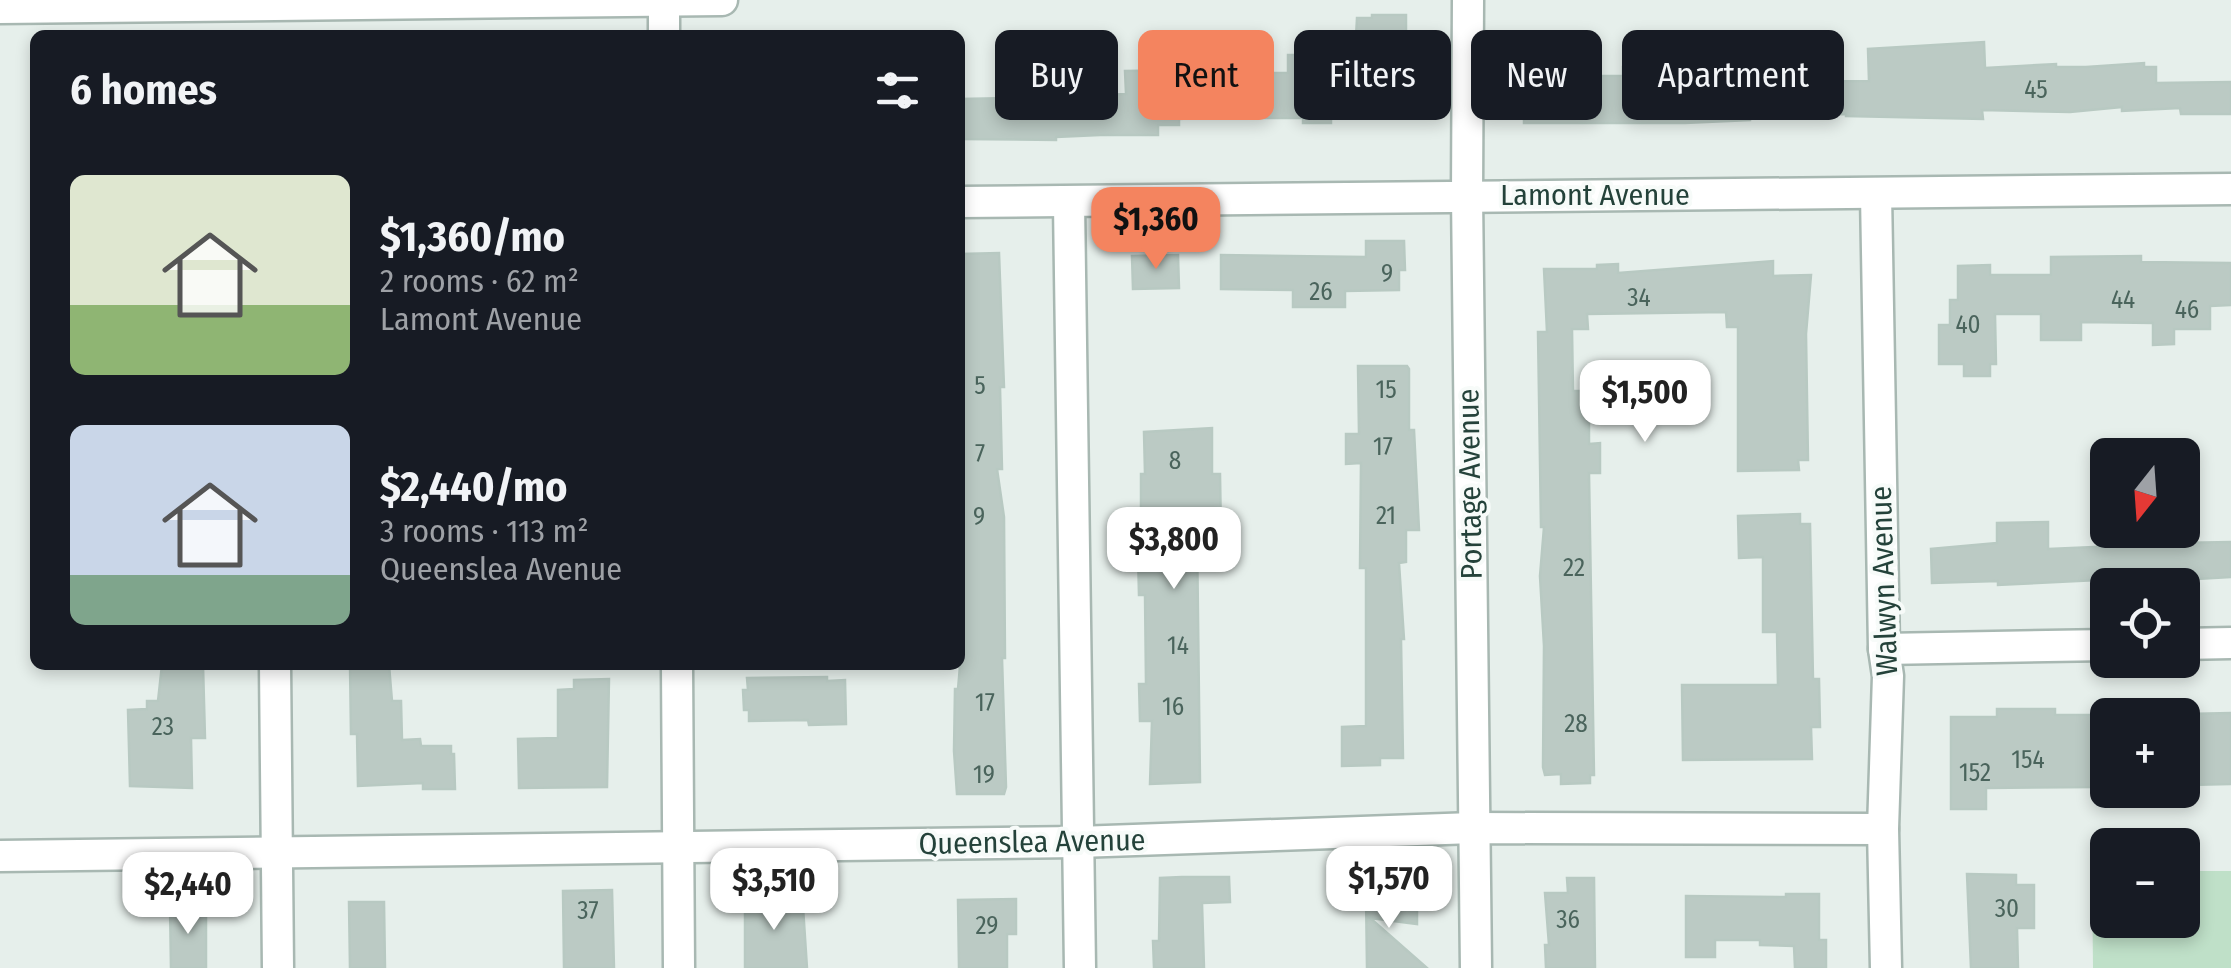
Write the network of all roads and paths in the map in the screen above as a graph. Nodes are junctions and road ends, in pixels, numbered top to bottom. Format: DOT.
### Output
graph roads {
  1 [pos="664,0"];
  2 [pos="722,0"];
  3 [pos="1468,0"];
  4 [pos="0,8"];
  5 [pos="266,20"];
  6 [pos="664,30"];
  7 [pos="2231,189"];
  8 [pos="1876,194"];
  9 [pos="1467,196"];
  10 [pos="965,202"];
  11 [pos="1070,204"];
  12 [pos="2231,643"];
  13 [pos="2200,644"];
  14 [pos="2090,645"];
  15 [pos="1884,650"];
  16 [pos="275,670"];
  17 [pos="676,670"];
  18 [pos="1473,828"];
  19 [pos="1883,829"];
  20 [pos="1078,842"];
  21 [pos="680,849"];
  22 [pos="277,852"];
  23 [pos="0,856"];
  24 [pos="278,968"];
  25 [pos="680,968"];
  26 [pos="1080,968"];
  27 [pos="1476,968"];
  28 [pos="1886,968"];
  1 -- 2 [label="street"];
  1 -- 5 [label="street"];
  1 -- 6 [label="street"];
  3 -- 9 [label="street, Portage Avenue"];
  4 -- 5 [label="street"];
  7 -- 8 [label="street, Lamont Avenue"];
  8 -- 9 [label="street, Lamont Avenue"];
  8 -- 15 [label="street, Walwyn Avenue"];
  9 -- 11 [label="street, Lamont Avenue"];
  9 -- 18 [label="street, Portage Avenue"];
  10 -- 11 [label="street, Lamont Avenue"];
  11 -- 20 [label="street"];
  12 -- 13 [label="street"];
  14 -- 15 [label="street"];
  15 -- 19 [label="street, Walwyn Avenue"];
  16 -- 22 [label="street"];
  17 -- 21 [label="street"];
  18 -- 19 [label="street, Queenslea Avenue"];
  18 -- 20 [label="street, Queenslea Avenue"];
  18 -- 27 [label="street, Portage Avenue"];
  19 -- 28 [label="street, Walwyn Avenue"];
  20 -- 21 [label="street, Queenslea Avenue"];
  20 -- 26 [label="street"];
  21 -- 22 [label="street, Queenslea Avenue"];
  21 -- 25 [label="street"];
  22 -- 23 [label="street, Queenslea Avenue"];
  22 -- 24 [label="street"];
}
